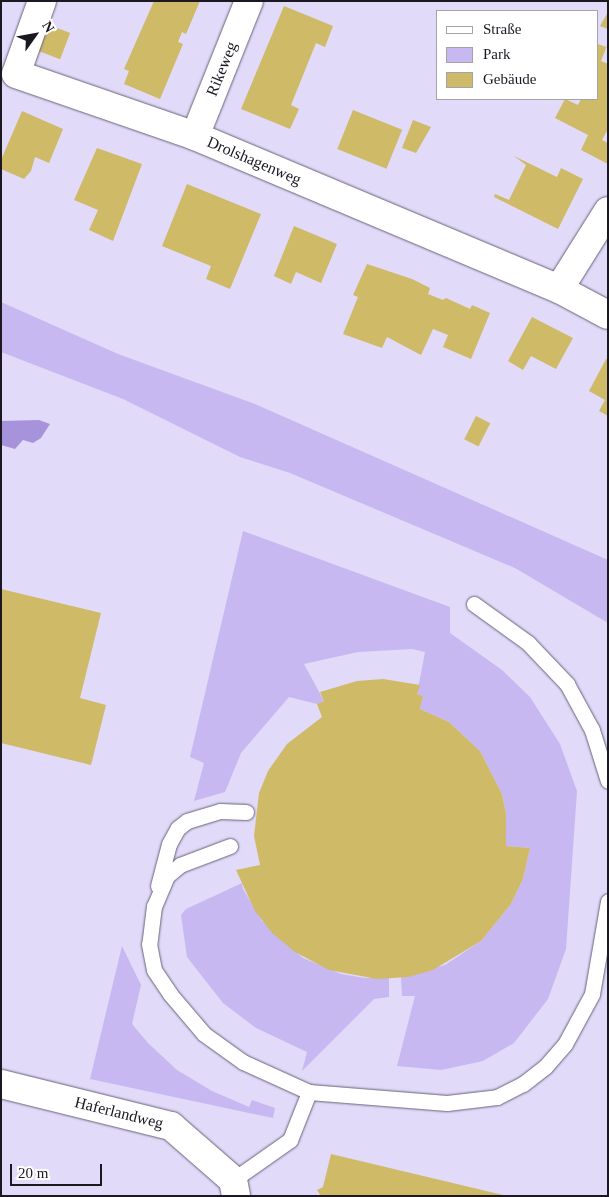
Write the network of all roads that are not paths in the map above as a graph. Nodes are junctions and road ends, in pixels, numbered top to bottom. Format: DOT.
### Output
graph roads {
  1 [pos="42,1"];
  2 [pos="249,1"];
  3 [pos="195,136"];
  4 [pos="608,211"];
  5 [pos="559,289"];
  6 [pos="608,315"];
  7 [pos="474,604"];
  8 [pos="608,781"];
  9 [pos="246,812"];
  10 [pos="230,846"];
  11 [pos="608,901"];
  12 [pos="154,906"];
  13 [pos="1,1084"];
  14 [pos="309,1092"];
  15 [pos="234,1188"];
  1 -- 3 [label="street, Drolshagenweg"];
  2 -- 3 [label="street, Rikeweg"];
  3 -- 5 [label="street, Drolshagenweg"];
  4 -- 5 [label="street"];
  5 -- 6 [label="street, Drolshagenweg"];
  7 -- 8 [label="lane"];
  9 -- 12 [label="lane"];
  10 -- 12 [label="lane"];
  11 -- 14 [label="lane"];
  12 -- 14 [label="lane"];
  13 -- 15 [label="street, Haferlandweg"];
  14 -- 15 [label="lane"];
}
